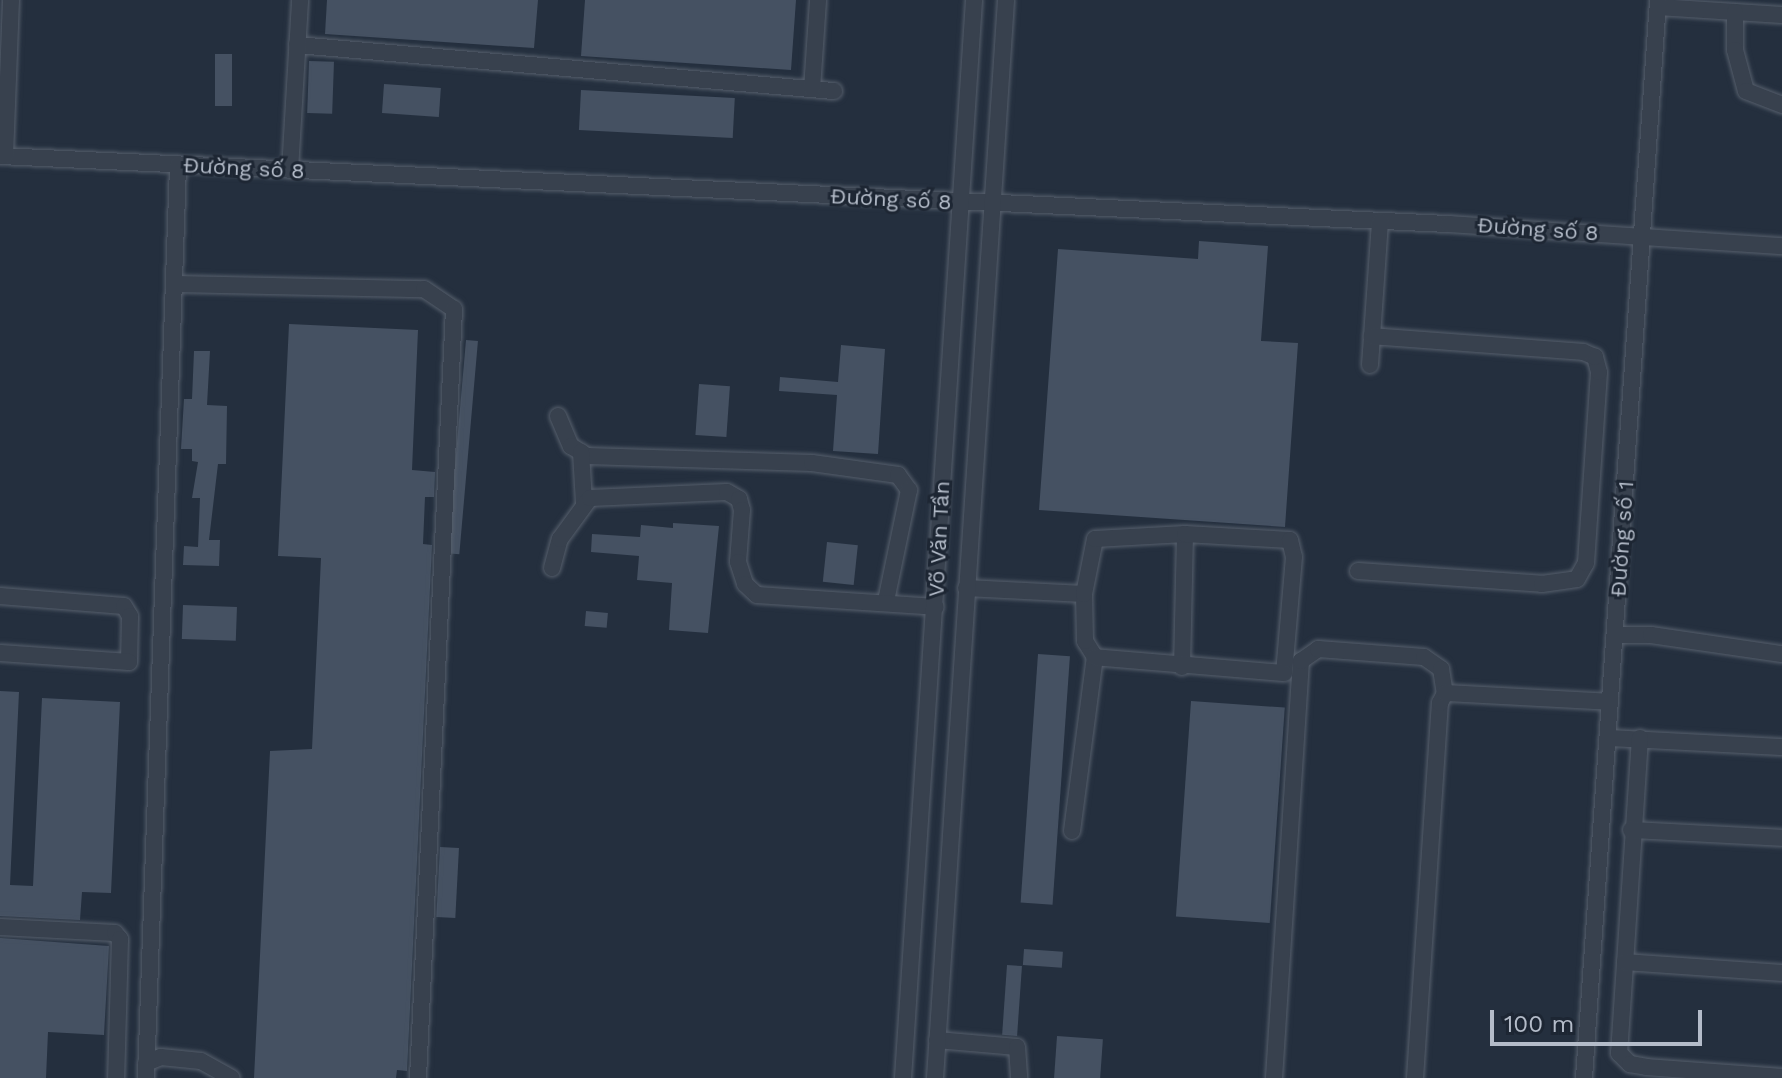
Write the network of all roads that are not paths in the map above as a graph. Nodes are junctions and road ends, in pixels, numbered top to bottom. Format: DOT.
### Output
graph roads {
  1 [pos="11,0"];
  2 [pos="300,0"];
  3 [pos="818,0"];
  4 [pos="974,0"];
  5 [pos="1006,0"];
  6 [pos="1658,3"];
  7 [pos="1735,12"];
  8 [pos="1782,15"];
  9 [pos="297,45"];
  10 [pos="812,89"];
  11 [pos="834,91"];
  12 [pos="1782,105"];
  13 [pos="2,156"];
  14 [pos="178,165"];
  15 [pos="290,170"];
  16 [pos="961,202"];
  17 [pos="992,204"];
  18 [pos="1380,221"];
  19 [pos="1643,236"];
  20 [pos="1782,246"];
  21 [pos="175,284"];
  22 [pos="1372,336"];
  23 [pos="1370,365"];
  24 [pos="558,416"];
  25 [pos="581,452"];
  26 [pos="584,503"];
  27 [pos="1185,534"];
  28 [pos="552,568"];
  29 [pos="1358,571"];
  30 [pos="966,588"];
  31 [pos="1084,594"];
  32 [pos="0,596"];
  33 [pos="886,601"];
  34 [pos="936,607"];
  35 [pos="1615,635"];
  36 [pos="0,653"];
  37 [pos="1782,654"];
  38 [pos="1095,657"];
  39 [pos="1182,667"];
  40 [pos="1445,693"];
  41 [pos="1610,702"];
  42 [pos="1608,738"];
  43 [pos="1640,738"];
  44 [pos="1782,747"];
  45 [pos="1631,830"];
  46 [pos="1072,831"];
  47 [pos="1782,838"];
  48 [pos="0,927"];
  49 [pos="1625,962"];
  50 [pos="1782,973"];
  51 [pos="937,1040"];
  52 [pos="146,1070"];
  53 [pos="1750,1076"];
  54 [pos="1782,1077"];
  55 [pos="116,1078"];
  56 [pos="232,1078"];
  57 [pos="418,1078"];
  58 [pos="903,1078"];
  59 [pos="935,1078"];
  60 [pos="1019,1078"];
  61 [pos="1274,1078"];
  62 [pos="1415,1078"];
  63 [pos="1584,1078"];
  1 -- 13 [label="street"];
  2 -- 9 [label="street"];
  3 -- 10 [label="street"];
  4 -- 16 [label="street, Võ Văn Tần"];
  5 -- 17 [label="street, Võ Văn Tần"];
  6 -- 7 [label="street"];
  6 -- 19 [label="street, Đường số 1"];
  7 -- 8 [label="street"];
  7 -- 12 [label="street"];
  9 -- 10 [label="street"];
  9 -- 15 [label="street"];
  10 -- 11 [label="street"];
  13 -- 14 [label="street, Đường số 8"];
  14 -- 15 [label="street, Đường số 8"];
  14 -- 21 [label="street"];
  15 -- 16 [label="street, Đường số 8"];
  16 -- 17 [label="street, Đường số 8"];
  16 -- 34 [label="street, Võ Văn Tần"];
  17 -- 18 [label="street, Đường số 8"];
  17 -- 30 [label="street, Võ Văn Tần"];
  18 -- 19 [label="street, Đường số 8"];
  18 -- 22 [label="street"];
  19 -- 20 [label="street, Đường số 8"];
  19 -- 35 [label="street, Đường số 1"];
  21 -- 52 [label="street"];
  21 -- 57 [label="street"];
  22 -- 23 [label="street"];
  22 -- 29 [label="street"];
  24 -- 25 [label="street"];
  25 -- 26 [label="street"];
  25 -- 33 [label="street"];
  26 -- 28 [label="street"];
  26 -- 33 [label="street"];
  27 -- 31 [label="street"];
  27 -- 39 [label="street"];
  27 -- 39 [label="street"];
  30 -- 31 [label="street"];
  30 -- 51 [label="street, Võ Văn Tần"];
  31 -- 38 [label="street"];
  32 -- 36 [label="street"];
  33 -- 34 [label="street"];
  34 -- 58 [label="street, Võ Văn Tần"];
  35 -- 37 [label="street"];
  35 -- 41 [label="street, Đường số 1"];
  38 -- 39 [label="street"];
  38 -- 46 [label="street"];
  40 -- 41 [label="street"];
  40 -- 61 [label="street"];
  40 -- 62 [label="street"];
  41 -- 42 [label="street, Đường số 1"];
  42 -- 43 [label="street"];
  42 -- 63 [label="street, Đường số 1"];
  43 -- 44 [label="street"];
  43 -- 45 [label="street"];
  45 -- 47 [label="street"];
  45 -- 49 [label="street"];
  48 -- 55 [label="street"];
  49 -- 50 [label="street"];
  49 -- 53 [label="street"];
  51 -- 59 [label="street, Võ Văn Tần"];
  51 -- 60 [label="street"];
  52 -- 56 [label="street"];
  53 -- 54 [label="street"];
}
